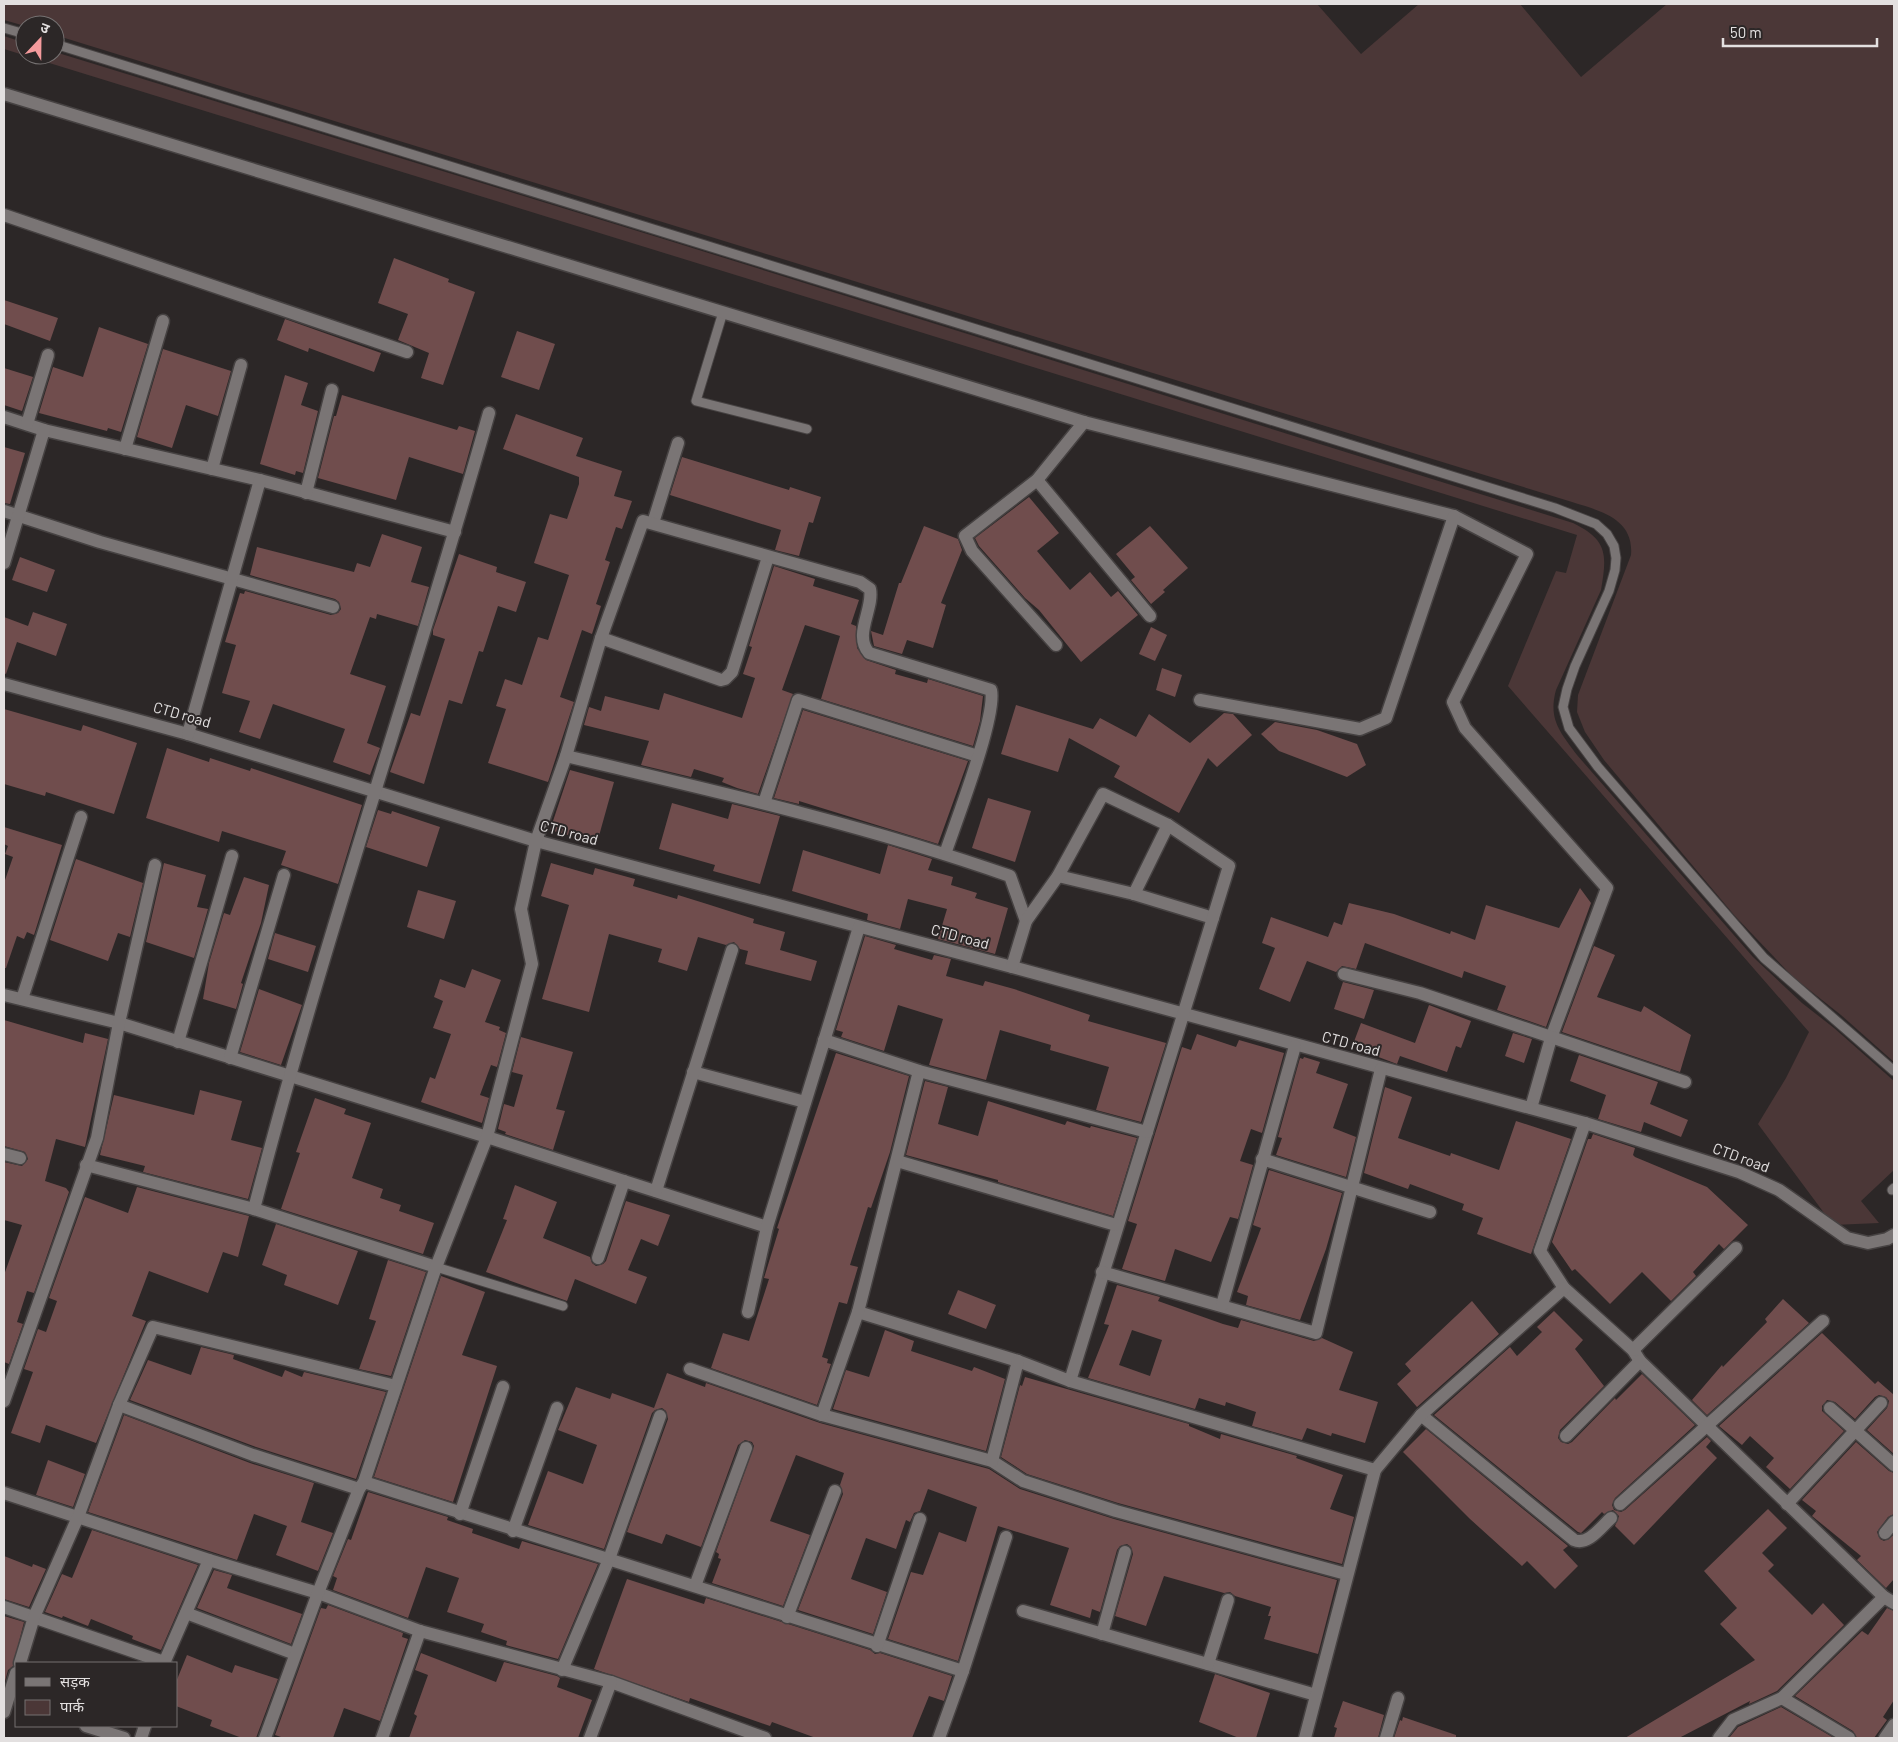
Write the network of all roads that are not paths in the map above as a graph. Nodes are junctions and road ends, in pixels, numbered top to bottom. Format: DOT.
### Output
graph roads {
  1 [pos="65,47"];
  2 [pos="4,94"];
  3 [pos="4,215"];
  4 [pos="723,312"];
  5 [pos="163,321"];
  6 [pos="407,352"];
  7 [pos="48,354"];
  8 [pos="241,366"];
  9 [pos="332,390"];
  10 [pos="489,413"];
  11 [pos="4,417"];
  12 [pos="1084,422"];
  13 [pos="27,424"];
  14 [pos="807,429"];
  15 [pos="44,430"];
  16 [pos="678,442"];
  17 [pos="125,449"];
  18 [pos="212,469"];
  19 [pos="260,480"];
  20 [pos="1037,480"];
  21 [pos="306,493"];
  22 [pos="4,511"];
  23 [pos="18,515"];
  24 [pos="1454,516"];
  25 [pos="653,523"];
  26 [pos="455,532"];
  27 [pos="768,556"];
  28 [pos="4,563"];
  29 [pos="231,578"];
  30 [pos="333,607"];
  31 [pos="1150,616"];
  32 [pos="601,638"];
  33 [pos="1056,645"];
  34 [pos="4,684"];
  35 [pos="1200,700"];
  36 [pos="188,734"];
  37 [pos="566,756"];
  38 [pos="978,756"];
  39 [pos="376,790"];
  40 [pos="764,803"];
  41 [pos="80,817"];
  42 [pos="1168,825"];
  43 [pos="536,842"];
  44 [pos="945,854"];
  45 [pos="232,856"];
  46 [pos="155,865"];
  47 [pos="284,875"];
  48 [pos="1058,876"];
  49 [pos="1134,894"];
  50 [pos="1213,918"];
  51 [pos="1026,921"];
  52 [pos="859,927"];
  53 [pos="732,950"];
  54 [pos="1012,967"];
  55 [pos="1344,974"];
  56 [pos="4,995"];
  57 [pos="22,999"];
  58 [pos="1183,1014"];
  59 [pos="119,1023"];
  60 [pos="1551,1038"];
  61 [pos="824,1040"];
  62 [pos="178,1042"];
  63 [pos="1295,1046"];
  64 [pos="230,1058"];
  65 [pos="1381,1069"];
  66 [pos="919,1071"];
  67 [pos="1894,1071"];
  68 [pos="693,1072"];
  69 [pos="288,1075"];
  70 [pos="1685,1082"];
  71 [pos="805,1102"];
  72 [pos="1531,1108"];
  73 [pos="1585,1123"];
  74 [pos="1147,1132"];
  75 [pos="487,1137"];
  76 [pos="4,1154"];
  77 [pos="20,1158"];
  78 [pos="1262,1159"];
  79 [pos="897,1161"];
  80 [pos="86,1165"];
  81 [pos="624,1181"];
  82 [pos="1350,1186"];
  83 [pos="656,1191"];
  84 [pos="254,1209"];
  85 [pos="1430,1212"];
  86 [pos="1116,1225"];
  87 [pos="767,1227"];
  88 [pos="1894,1235"];
  89 [pos="1736,1248"];
  90 [pos="598,1258"];
  91 [pos="436,1268"];
  92 [pos="1102,1272"];
  93 [pos="1564,1288"];
  94 [pos="1222,1305"];
  95 [pos="563,1306"];
  96 [pos="748,1312"];
  97 [pos="858,1312"];
  98 [pos="1823,1321"];
  99 [pos="1637,1356"];
  100 [pos="1018,1361"];
  101 [pos="690,1369"];
  102 [pos="8,1374"];
  103 [pos="1070,1381"];
  104 [pos="396,1386"];
  105 [pos="503,1387"];
  106 [pos="4,1401"];
  107 [pos="1881,1403"];
  108 [pos="119,1405"];
  109 [pos="557,1408"];
  110 [pos="1830,1408"];
  111 [pos="1421,1415"];
  112 [pos="660,1416"];
  113 [pos="822,1416"];
  114 [pos="1708,1426"];
  115 [pos="1856,1430"];
  116 [pos="1566,1436"];
  117 [pos="746,1448"];
  118 [pos="992,1461"];
  119 [pos="1894,1465"];
  120 [pos="1375,1470"];
  121 [pos="362,1486"];
  122 [pos="835,1492"];
  123 [pos="4,1494"];
  124 [pos="1620,1504"];
  125 [pos="1787,1504"];
  126 [pos="460,1514"];
  127 [pos="78,1518"];
  128 [pos="1611,1518"];
  129 [pos="920,1519"];
  130 [pos="1894,1522"];
  131 [pos="513,1531"];
  132 [pos="1885,1533"];
  133 [pos="1006,1537"];
  134 [pos="1125,1552"];
  135 [pos="609,1559"];
  136 [pos="209,1560"];
  137 [pos="1346,1574"];
  138 [pos="696,1586"];
  139 [pos="318,1593"];
  140 [pos="1228,1600"];
  141 [pos="1889,1600"];
  142 [pos="4,1607"];
  143 [pos="1023,1611"];
  144 [pos="186,1613"];
  145 [pos="34,1617"];
  146 [pos="787,1617"];
  147 [pos="420,1631"];
  148 [pos="1102,1634"];
  149 [pos="877,1646"];
  150 [pos="295,1654"];
  151 [pos="20,1662"];
  152 [pos="164,1662"];
  153 [pos="1208,1664"];
  154 [pos="562,1670"];
  155 [pos="963,1671"];
  156 [pos="15,1678"];
  157 [pos="610,1682"];
  158 [pos="1316,1694"];
  159 [pos="1398,1698"];
  160 [pos="1782,1698"];
  161 [pos="9,1705"];
  162 [pos="1894,1725"];
  163 [pos="89,1727"];
  164 [pos="124,1738"];
  165 [pos="265,1738"];
  166 [pos="382,1738"];
  167 [pos="590,1738"];
  168 [pos="765,1738"];
  169 [pos="939,1738"];
  170 [pos="1305,1738"];
  171 [pos="1386,1738"];
  172 [pos="1719,1738"];
  173 [pos="1848,1738"];
  174 [pos="1885,1738"];
  1 -- 67 [label="lane"];
  2 -- 4 [label="street"];
  3 -- 6 [label="street"];
  4 -- 12 [label="street"];
  4 -- 14 [label="lane"];
  5 -- 17 [label="street"];
  7 -- 13 [label="street"];
  8 -- 18 [label="street"];
  9 -- 21 [label="street"];
  10 -- 26 [label="street"];
  11 -- 13 [label="street"];
  12 -- 20 [label="street"];
  12 -- 24 [label="street"];
  13 -- 15 [label="street"];
  15 -- 17 [label="street"];
  15 -- 23 [label="street"];
  16 -- 25 [label="street"];
  17 -- 18 [label="street"];
  18 -- 19 [label="street"];
  19 -- 21 [label="street"];
  19 -- 29 [label="street"];
  20 -- 31 [label="street"];
  20 -- 33 [label="street"];
  21 -- 26 [label="street"];
  22 -- 23 [label="street"];
  23 -- 28 [label="street"];
  23 -- 29 [label="street"];
  24 -- 35 [label="street"];
  24 -- 60 [label="street"];
  25 -- 27 [label="street"];
  25 -- 32 [label="street"];
  26 -- 39 [label="street"];
  27 -- 32 [label="street"];
  27 -- 38 [label="street"];
  29 -- 30 [label="street"];
  29 -- 36 [label="street"];
  32 -- 37 [label="street"];
  34 -- 36 [label="street, CTD road"];
  36 -- 39 [label="street, CTD road"];
  37 -- 40 [label="street"];
  37 -- 43 [label="street"];
  38 -- 40 [label="street"];
  38 -- 44 [label="street"];
  39 -- 43 [label="street, CTD road"];
  39 -- 69 [label="street"];
  40 -- 44 [label="street"];
  41 -- 57 [label="street"];
  42 -- 48 [label="street"];
  42 -- 49 [label="street"];
  42 -- 50 [label="street"];
  43 -- 52 [label="street, CTD road"];
  43 -- 75 [label="street"];
  44 -- 51 [label="street"];
  45 -- 62 [label="street"];
  46 -- 59 [label="street"];
  47 -- 64 [label="street"];
  48 -- 49 [label="street"];
  48 -- 51 [label="street"];
  49 -- 50 [label="street"];
  50 -- 58 [label="street"];
  51 -- 54 [label="street"];
  52 -- 54 [label="street, CTD road"];
  52 -- 61 [label="street"];
  53 -- 68 [label="street"];
  54 -- 58 [label="street, CTD road"];
  55 -- 60 [label="street"];
  56 -- 57 [label="street"];
  57 -- 59 [label="street"];
  58 -- 63 [label="street, CTD road"];
  58 -- 74 [label="street"];
  59 -- 62 [label="street"];
  59 -- 80 [label="street"];
  60 -- 70 [label="street"];
  60 -- 72 [label="street"];
  61 -- 66 [label="street"];
  61 -- 71 [label="street"];
  62 -- 64 [label="street"];
  63 -- 65 [label="street, CTD road"];
  63 -- 78 [label="street"];
  64 -- 69 [label="street"];
  65 -- 72 [label="street, CTD road"];
  65 -- 82 [label="street"];
  66 -- 74 [label="street"];
  66 -- 79 [label="street"];
  68 -- 71 [label="street"];
  68 -- 83 [label="street"];
  69 -- 75 [label="street"];
  69 -- 84 [label="street"];
  71 -- 87 [label="street"];
  72 -- 73 [label="street, CTD road"];
  73 -- 88 [label="street, CTD road"];
  73 -- 93 [label="street"];
  74 -- 86 [label="street"];
  75 -- 81 [label="street"];
  75 -- 91 [label="street"];
  76 -- 77 [label="street"];
  78 -- 82 [label="street"];
  78 -- 94 [label="street"];
  79 -- 86 [label="street"];
  79 -- 97 [label="street"];
  80 -- 84 [label="street"];
  80 -- 102 [label="street"];
  81 -- 83 [label="street"];
  81 -- 90 [label="street"];
  82 -- 85 [label="street"];
  82 -- 94 [label="street"];
  83 -- 87 [label="street"];
  84 -- 91 [label="street"];
  86 -- 92 [label="street"];
  87 -- 96 [label="street"];
  89 -- 99 [label="street"];
  91 -- 95 [label="lane"];
  91 -- 104 [label="street"];
  92 -- 94 [label="street"];
  92 -- 103 [label="street"];
  93 -- 99 [label="street"];
  93 -- 111 [label="street"];
  97 -- 100 [label="street"];
  97 -- 113 [label="street"];
  98 -- 114 [label="street"];
  99 -- 114 [label="street"];
  99 -- 116 [label="street"];
  100 -- 103 [label="street"];
  100 -- 118 [label="street"];
  101 -- 113 [label="street"];
  102 -- 106 [label="street"];
  103 -- 120 [label="street"];
  104 -- 108 [label="street"];
  104 -- 121 [label="street"];
  105 -- 126 [label="street"];
  107 -- 115 [label="street"];
  108 -- 121 [label="street"];
  108 -- 127 [label="street"];
  109 -- 131 [label="street"];
  110 -- 115 [label="street"];
  111 -- 120 [label="street"];
  111 -- 128 [label="street"];
  112 -- 135 [label="street"];
  113 -- 118 [label="street"];
  114 -- 124 [label="street"];
  114 -- 125 [label="street"];
  115 -- 119 [label="street"];
  115 -- 125 [label="street"];
  117 -- 138 [label="street"];
  118 -- 137 [label="street"];
  120 -- 137 [label="street"];
  121 -- 126 [label="street"];
  121 -- 139 [label="street"];
  122 -- 146 [label="street"];
  123 -- 127 [label="street"];
  125 -- 141 [label="street"];
  126 -- 131 [label="street"];
  127 -- 136 [label="street"];
  127 -- 145 [label="street"];
  129 -- 149 [label="street"];
  130 -- 132 [label="street"];
  131 -- 135 [label="street"];
  133 -- 155 [label="street"];
  134 -- 148 [label="street"];
  135 -- 138 [label="street"];
  135 -- 154 [label="street"];
  136 -- 139 [label="street"];
  136 -- 144 [label="street"];
  137 -- 158 [label="street"];
  138 -- 146 [label="street"];
  139 -- 147 [label="street"];
  139 -- 150 [label="street"];
  140 -- 153 [label="street"];
  141 -- 160 [label="street"];
  142 -- 145 [label="street"];
  143 -- 148 [label="street"];
  144 -- 150 [label="street"];
  144 -- 152 [label="street"];
  145 -- 151 [label="street"];
  145 -- 152 [label="street"];
  146 -- 149 [label="street"];
  147 -- 154 [label="street"];
  147 -- 166 [label="street"];
  148 -- 153 [label="street"];
  149 -- 155 [label="street"];
  150 -- 165 [label="street"];
  153 -- 158 [label="street"];
  154 -- 157 [label="street"];
  155 -- 169 [label="street"];
  156 -- 161 [label="street"];
  157 -- 167 [label="street"];
  157 -- 168 [label="street"];
  158 -- 170 [label="street"];
  159 -- 171 [label="street"];
  160 -- 172 [label="street"];
  160 -- 173 [label="street"];
  162 -- 174 [label="street"];
  163 -- 164 [label="street"];
}
